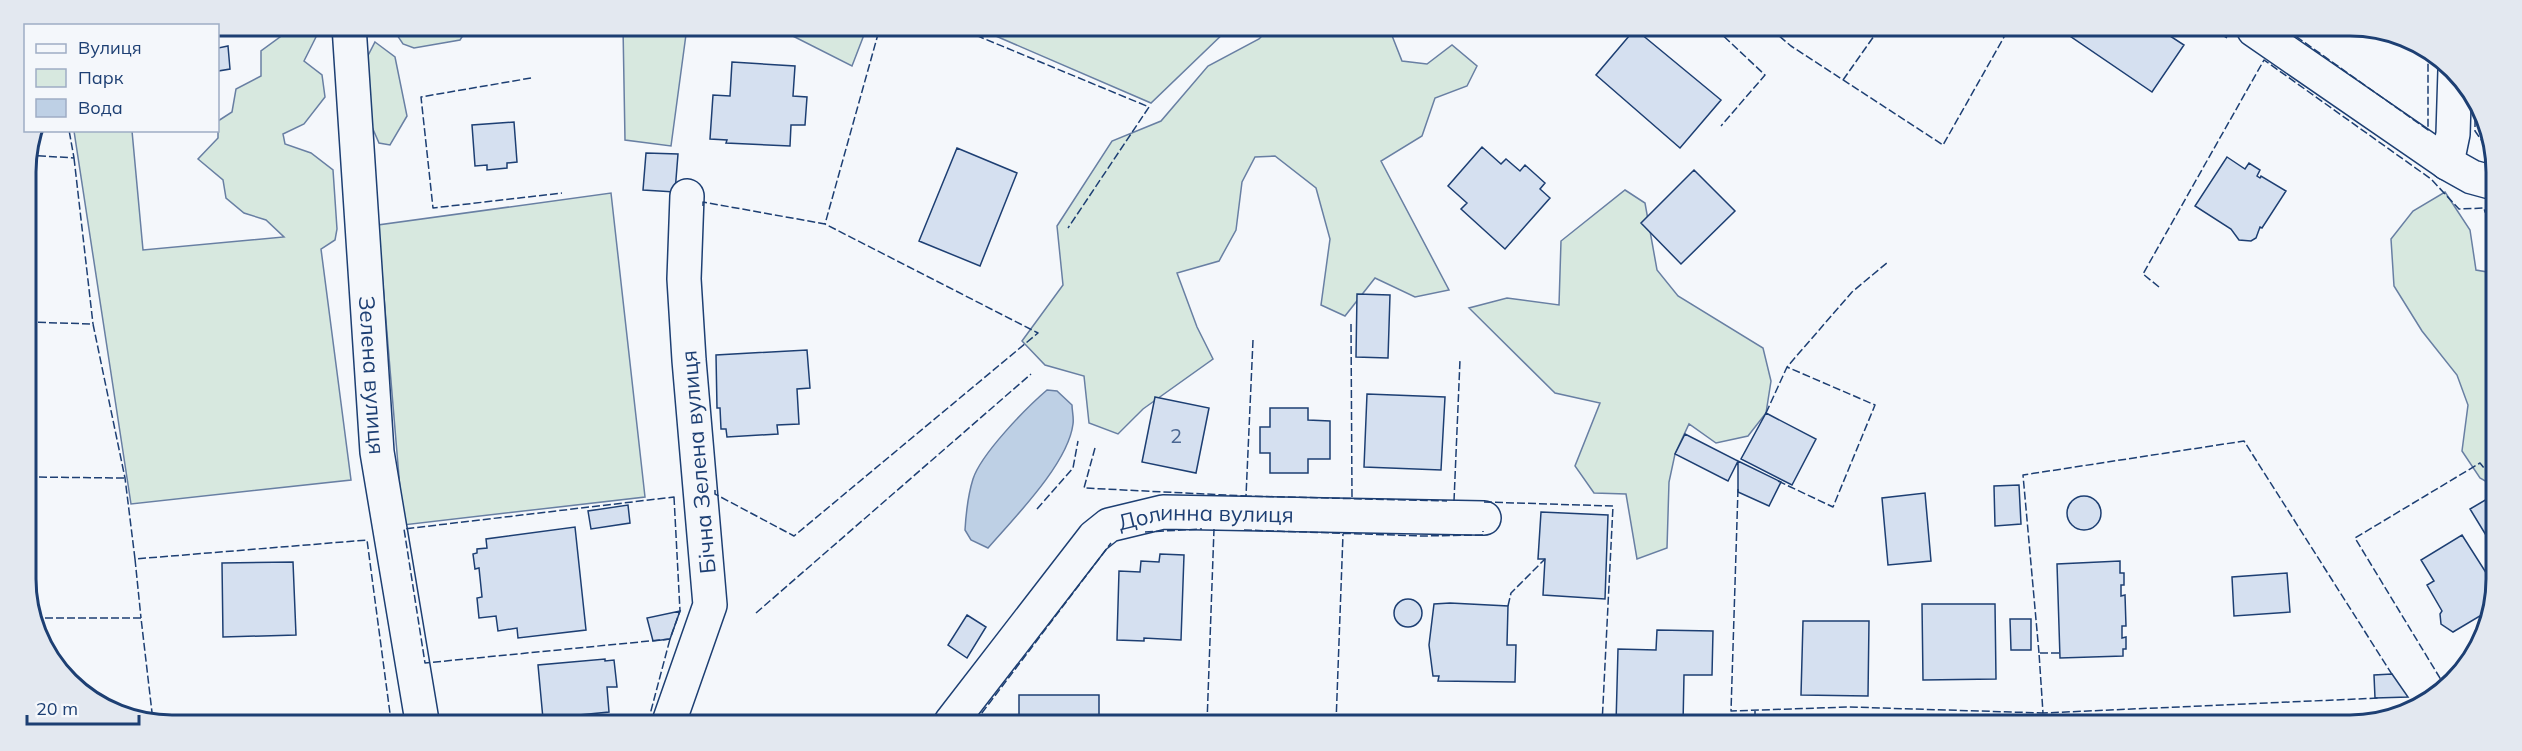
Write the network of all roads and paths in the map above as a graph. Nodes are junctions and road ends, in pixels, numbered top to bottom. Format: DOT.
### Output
graph roads {
  1 [pos="350,36"];
  2 [pos="2263,36"];
  3 [pos="2455,85"];
  4 [pos="2446,163"];
  5 [pos="2486,181"];
  6 [pos="687,195"];
  7 [pos="1484,518"];
  8 [pos="421,715"];
  9 [pos="671,715"];
  10 [pos="956,715"];
  1 -- 8 [label="street, Зелена вулиця"];
  2 -- 4 [label="street"];
  3 -- 4 [label="street"];
  4 -- 5 [label="street"];
  6 -- 9 [label="street, Бічна Зелена вулиця"];
  7 -- 10 [label="street, Долинна вулиця"];
}
